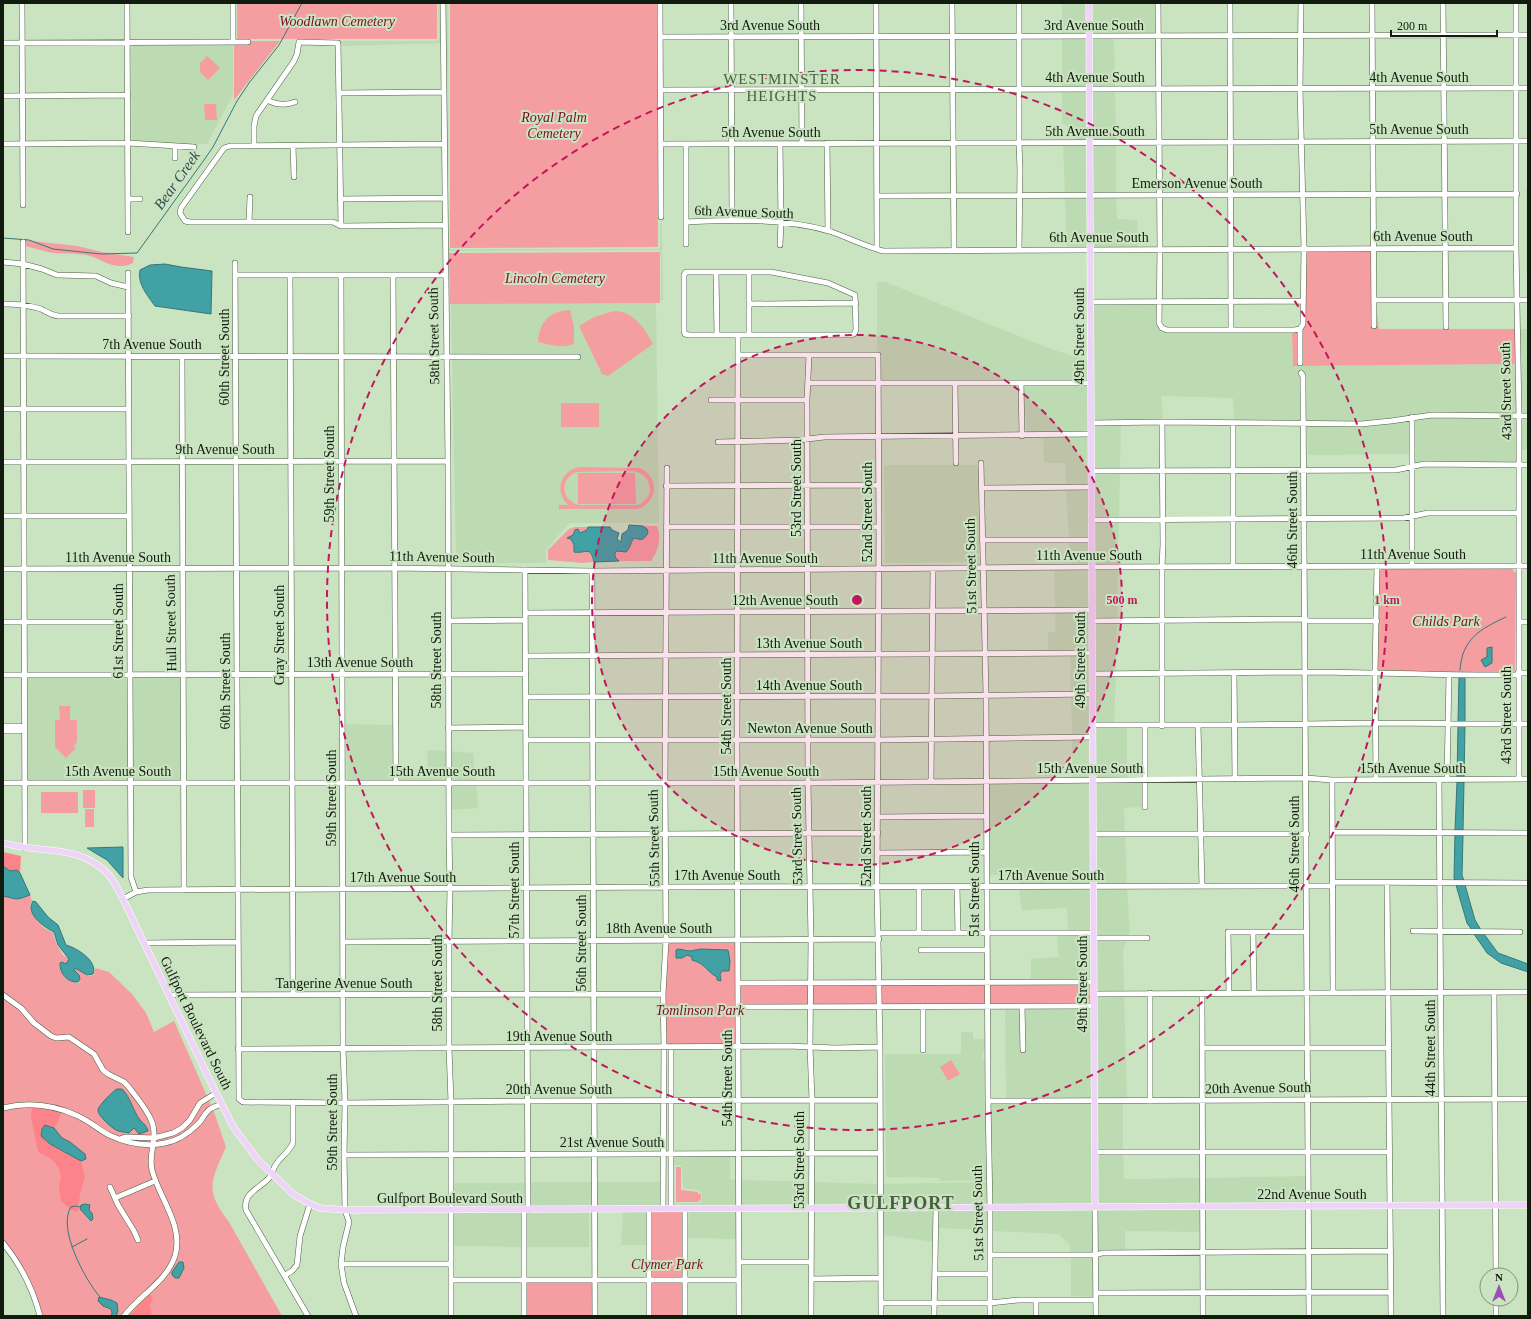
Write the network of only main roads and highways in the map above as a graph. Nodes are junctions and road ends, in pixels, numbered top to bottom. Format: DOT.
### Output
graph roads {
  1 [pos="1089,3"];
  2 [pos="3,843"];
  3 [pos="1528,1205"];
  4 [pos="1095,1207"];
  1 -- 4 [label="main road, 49th Street South"];
  2 -- 4 [label="main road, Gulfport Boulevard South"];
  3 -- 4 [label="main road, 22nd Avenue South"];
}
